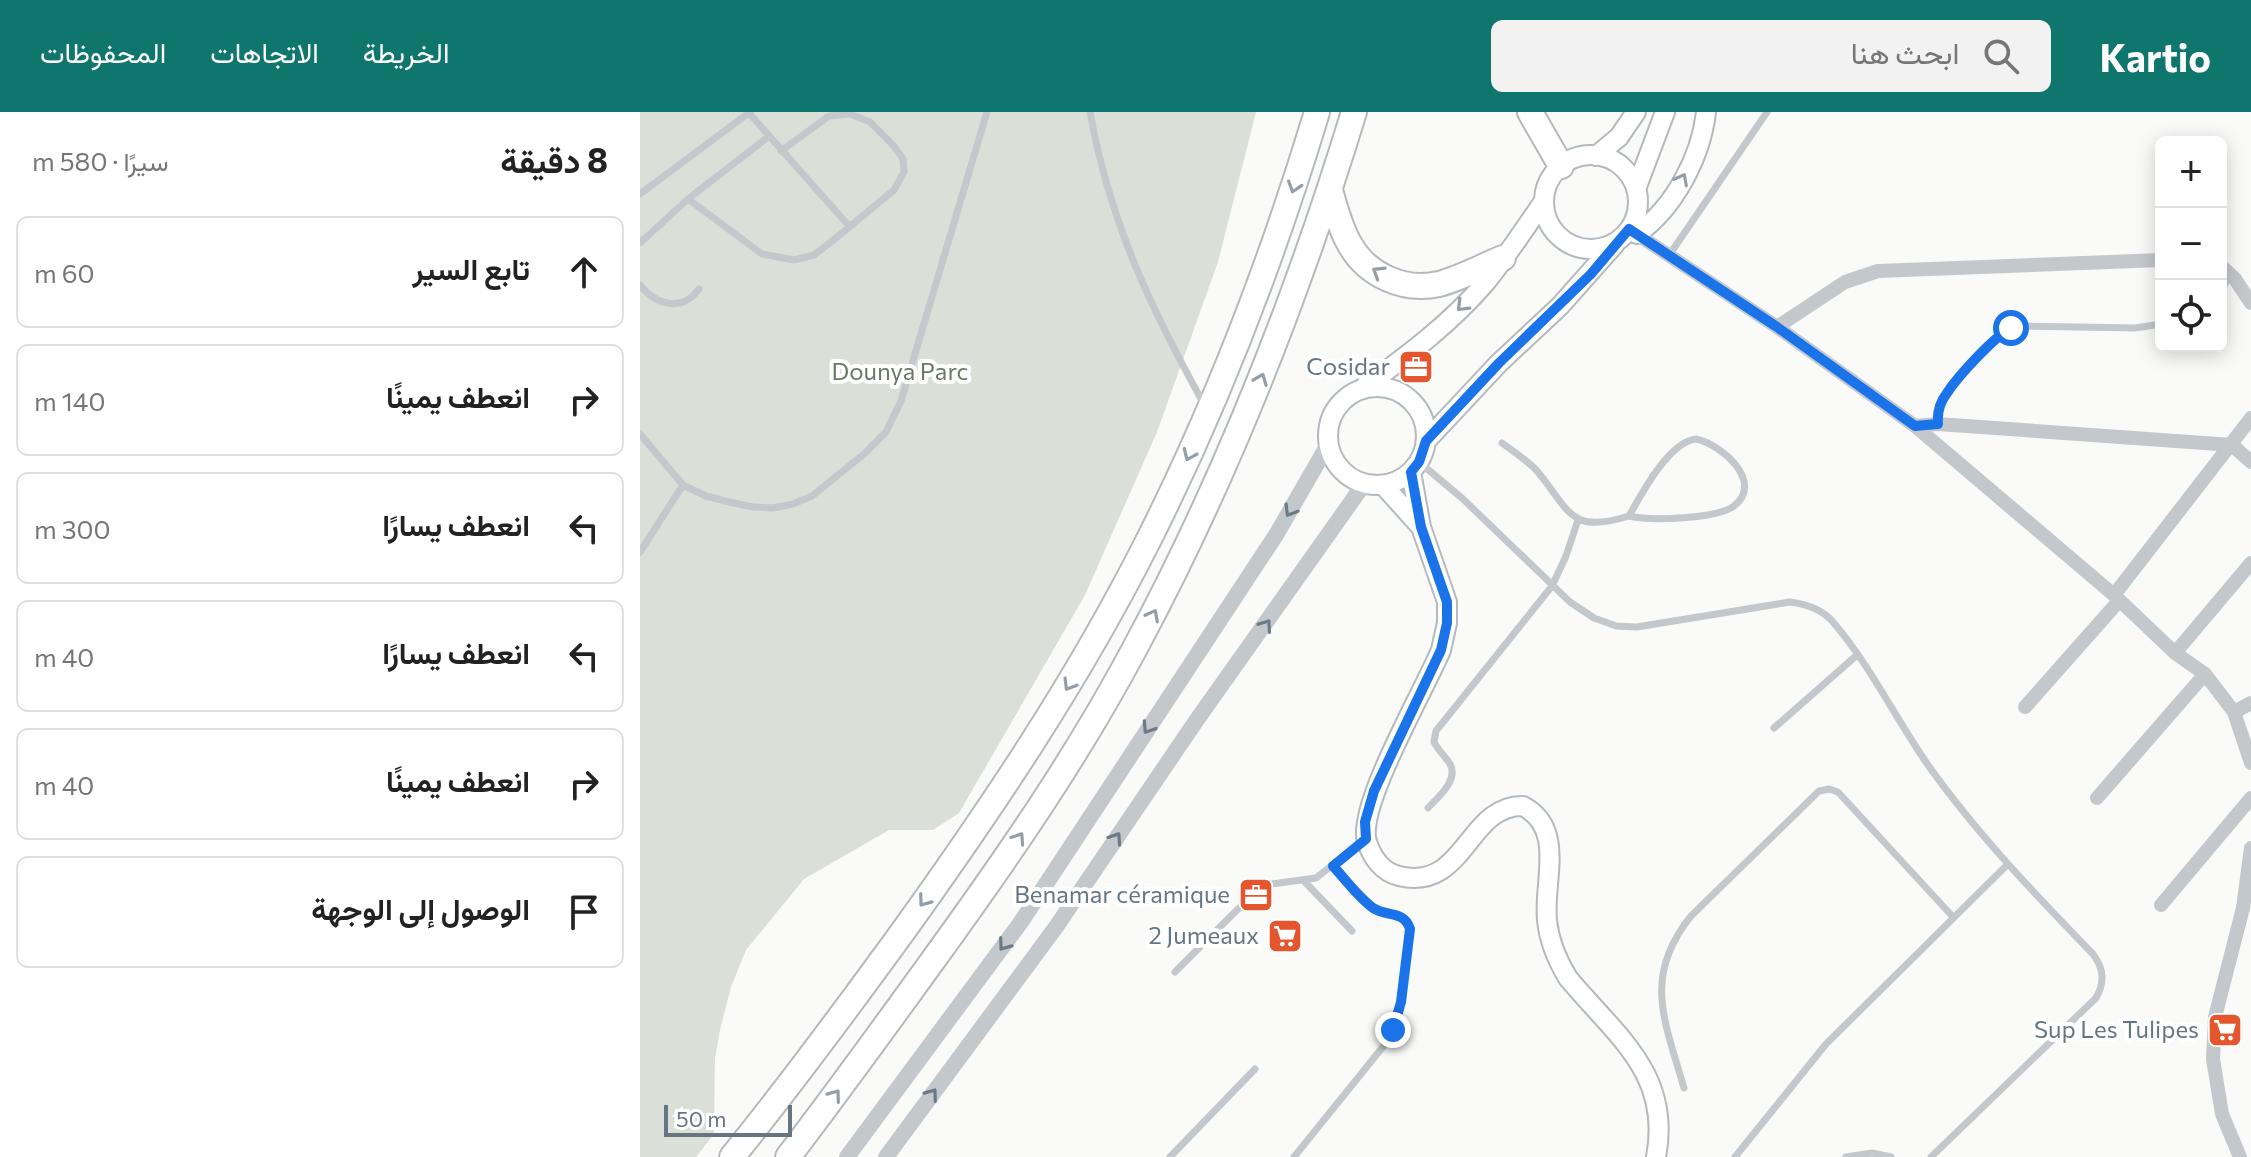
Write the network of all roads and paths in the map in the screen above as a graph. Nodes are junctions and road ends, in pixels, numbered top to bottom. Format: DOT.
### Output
graph roads {
  1 [pos="749,112"];
  2 [pos="987,112"];
  3 [pos="1090,112"];
  4 [pos="1317,112"];
  5 [pos="1354,112"];
  6 [pos="1530,112"];
  7 [pos="1636,112"];
  8 [pos="1665,112"];
  9 [pos="1706,112"];
  10 [pos="1767,112"];
  11 [pos="768,137"];
  12 [pos="781,151"];
  13 [pos="1596,156"];
  14 [pos="1561,166"];
  15 [pos="1636,189"];
  16 [pos="1330,190"];
  17 [pos="640,194"];
  18 [pos="688,199"];
  19 [pos="1544,201"];
  20 [pos="849,226"];
  21 [pos="1628,235"];
  22 [pos="640,243"];
  23 [pos="1670,254"];
  24 [pos="1503,258"];
  25 [pos="2155,260"];
  26 [pos="2227,271"];
  27 [pos="640,285"];
  28 [pos="699,289"];
  29 [pos="2251,303"];
  30 [pos="2155,325"];
  31 [pos="1777,327"];
  32 [pos="1360,390"];
  33 [pos="1208,412"];
  34 [pos="2251,418"];
  35 [pos="1938,424"];
  36 [pos="1915,426"];
  37 [pos="640,434"];
  38 [pos="1426,441"];
  39 [pos="1329,443"];
  40 [pos="1502,443"];
  41 [pos="2232,445"];
  42 [pos="2251,462"];
  43 [pos="1415,467"];
  44 [pos="1364,484"];
  45 [pos="683,485"];
  46 [pos="1383,485"];
  47 [pos="1629,516"];
  48 [pos="1578,520"];
  49 [pos="1421,527"];
  50 [pos="640,552"];
  51 [pos="2251,563"];
  52 [pos="1552,586"];
  53 [pos="2116,598"];
  54 [pos="2175,653"];
  55 [pos="1857,655"];
  56 [pos="2205,674"];
  57 [pos="2251,703"];
  58 [pos="2025,707"];
  59 [pos="2234,712"];
  60 [pos="1774,728"];
  61 [pos="2251,763"];
  62 [pos="2097,798"];
  63 [pos="2251,798"];
  64 [pos="1428,808"];
  65 [pos="1366,839"];
  66 [pos="2251,848"];
  67 [pos="2007,865"];
  68 [pos="1333,866"];
  69 [pos="1304,881"];
  70 [pos="2161,905"];
  71 [pos="1953,917"];
  72 [pos="1352,931"];
  73 [pos="1175,972"];
  74 [pos="1255,1069"];
  75 [pos="1684,1088"];
  76 [pos="732,1157"];
  77 [pos="788,1157"];
  78 [pos="847,1157"];
  79 [pos="886,1157"];
  80 [pos="1170,1157"];
  81 [pos="1294,1157"];
  82 [pos="1656,1157"];
  83 [pos="1735,1157"];
  84 [pos="1846,1157"];
  85 [pos="1891,1157"];
  86 [pos="1931,1157"];
  87 [pos="2240,1157"];
  1 -- 11 [label="lane"];
  1 -- 17 [label="lane"];
  2 -- 45 [label="lane"];
  3 -- 33 [label="lane"];
  4 -- 33 [label="highway, one-way"];
  5 -- 16 [label="highway"];
  6 -- 14 [label="highway"];
  7 -- 13 [label="main road"];
  8 -- 15 [label="main road"];
  21 -- 9 [label="main road, one-way"];
  10 -- 23 [label="lane"];
  11 -- 12 [label="lane"];
  11 -- 18 [label="lane"];
  12 -- 20 [label="lane"];
  12 -- 20 [label="lane"];
  13 -- 14 [label="main road"];
  13 -- 15 [label="main road"];
  14 -- 19 [label="main road"];
  15 -- 21 [label="main road"];
  24 -- 16 [label="highway, one-way"];
  77 -- 16 [label="highway, one-way"];
  18 -- 20 [label="lane"];
  18 -- 22 [label="lane"];
  19 -- 21 [label="main road"];
  19 -- 24 [label="main road"];
  21 -- 23 [label="street"];
  21 -- 38 [label="main road"];
  23 -- 31 [label="street"];
  24 -- 32 [label="main road, one-way"];
  25 -- 31 [label="street"];
  26 -- 29 [label="street"];
  27 -- 28 [label="lane"];
  30 -- 35 [label="lane"];
  31 -- 36 [label="street"];
  32 -- 38 [label="main road"];
  32 -- 39 [label="main road"];
  33 -- 76 [label="highway, one-way"];
  34 -- 41 [label="street"];
  35 -- 36 [label="street"];
  35 -- 41 [label="street"];
  36 -- 53 [label="street"];
  37 -- 45 [label="lane"];
  38 -- 43 [label="main road"];
  39 -- 44 [label="main road"];
  39 -- 78 [label="street, one-way"];
  40 -- 48 [label="lane"];
  41 -- 42 [label="street"];
  41 -- 53 [label="street"];
  43 -- 46 [label="main road"];
  43 -- 49 [label="main road"];
  43 -- 52 [label="lane"];
  44 -- 46 [label="main road"];
  79 -- 44 [label="street, one-way"];
  45 -- 50 [label="lane"];
  46 -- 49 [label="main road"];
  47 -- 47 [label="lane"];
  47 -- 48 [label="lane"];
  48 -- 52 [label="lane"];
  49 -- 65 [label="main road"];
  51 -- 54 [label="street"];
  52 -- 55 [label="lane"];
  52 -- 64 [label="lane"];
  53 -- 54 [label="street"];
  53 -- 58 [label="street"];
  54 -- 56 [label="street"];
  55 -- 60 [label="lane"];
  55 -- 67 [label="lane"];
  56 -- 59 [label="street"];
  56 -- 62 [label="street"];
  57 -- 59 [label="street"];
  59 -- 61 [label="street"];
  63 -- 70 [label="street"];
  65 -- 68 [label="lane"];
  65 -- 82 [label="main road"];
  66 -- 87 [label="street"];
  67 -- 71 [label="lane"];
  67 -- 86 [label="lane"];
  68 -- 69 [label="lane"];
  68 -- 81 [label="lane"];
  69 -- 72 [label="lane"];
  69 -- 73 [label="lane"];
  71 -- 75 [label="lane"];
  71 -- 83 [label="lane"];
  74 -- 80 [label="lane"];
  84 -- 85 [label="lane"];
}
